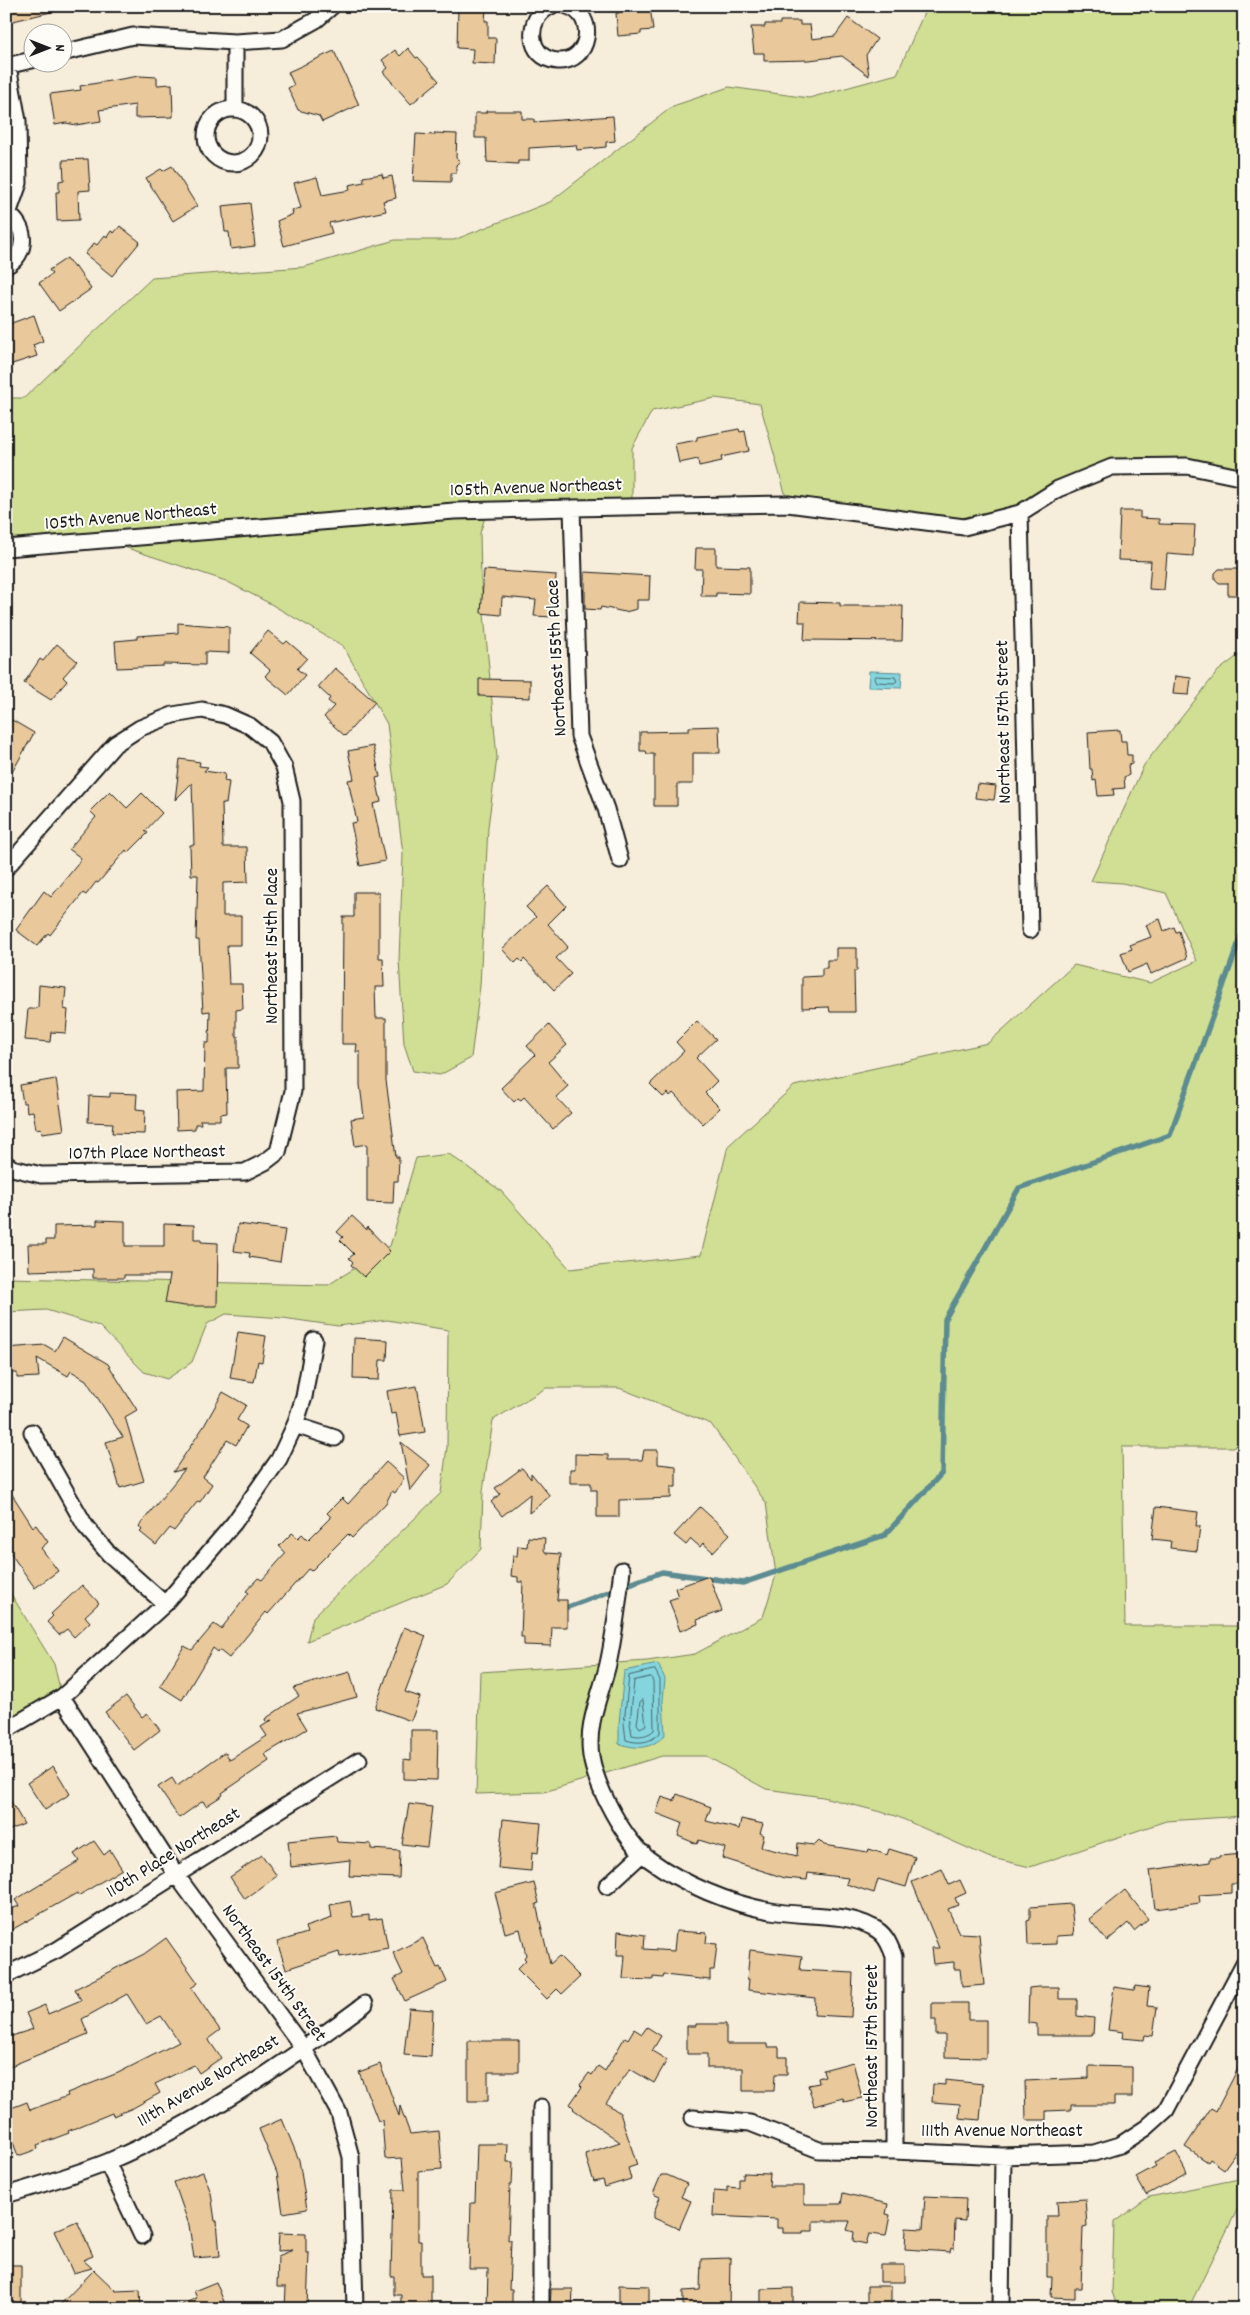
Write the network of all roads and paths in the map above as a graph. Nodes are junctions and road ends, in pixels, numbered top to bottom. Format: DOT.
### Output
graph roads {
  1 [pos="332,6"];
  2 [pos="551,6"];
  3 [pos="567,6"];
  4 [pos="235,42"];
  5 [pos="72,51"];
  6 [pos="22,62"];
  7 [pos="7,66"];
  8 [pos="235,109"];
  9 [pos="7,214"];
  10 [pos="6,266"];
  11 [pos="1244,478"];
  12 [pos="572,508"];
  13 [pos="1020,513"];
  14 [pos="6,548"];
  15 [pos="620,860"];
  16 [pos="6,868"];
  17 [pos="1030,930"];
  18 [pos="278,1152"];
  19 [pos="9,1166"];
  20 [pos="314,1340"];
  21 [pos="295,1425"];
  22 [pos="32,1432"];
  23 [pos="335,1438"];
  24 [pos="622,1570"];
  25 [pos="165,1604"];
  26 [pos="62,1697"];
  27 [pos="6,1730"];
  28 [pos="358,1760"];
  29 [pos="643,1853"];
  30 [pos="177,1876"];
  31 [pos="607,1886"];
  32 [pos="1244,1963"];
  33 [pos="6,1975"];
  34 [pos="365,2004"];
  35 [pos="304,2049"];
  36 [pos="541,2107"];
  37 [pos="693,2118"];
  38 [pos="894,2150"];
  39 [pos="1002,2156"];
  40 [pos="107,2162"];
  41 [pos="6,2195"];
  42 [pos="142,2236"];
  43 [pos="355,2309"];
  44 [pos="541,2309"];
  45 [pos="1001,2309"];
  1 -- 4 [label="street"];
  2 -- 3 [label="street"];
  4 -- 5 [label="street"];
  4 -- 8 [label="street"];
  6 -- 7 [label="street"];
  7 -- 9 [label="street"];
  9 -- 10 [label="street"];
  11 -- 13 [label="street, 105th Avenue Northeast"];
  12 -- 13 [label="street, 105th Avenue Northeast"];
  12 -- 14 [label="street, 105th Avenue Northeast"];
  12 -- 15 [label="street, Northeast 155th Place"];
  13 -- 17 [label="street, Northeast 157th Street"];
  16 -- 18 [label="street, Northeast 154th Place"];
  18 -- 19 [label="street, 107th Place Northeast"];
  20 -- 21 [label="street"];
  21 -- 23 [label="street"];
  21 -- 25 [label="street"];
  22 -- 25 [label="street"];
  24 -- 29 [label="street, Northeast 157th Street"];
  25 -- 26 [label="street"];
  26 -- 27 [label="street"];
  26 -- 30 [label="street, Northeast 154th Street"];
  28 -- 30 [label="street, 110th Place Northeast"];
  29 -- 31 [label="street"];
  29 -- 38 [label="street, Northeast 157th Street"];
  30 -- 33 [label="street, 110th Place Northeast"];
  30 -- 35 [label="street, Northeast 154th Street"];
  32 -- 39 [label="street, 111th Avenue Northeast"];
  34 -- 35 [label="street, 111th Avenue Northeast"];
  35 -- 40 [label="street, 111th Avenue Northeast"];
  35 -- 43 [label="street, Northeast 154th Street"];
  36 -- 44 [label="street"];
  37 -- 38 [label="street, 111th Avenue Northeast"];
  38 -- 39 [label="street, 111th Avenue Northeast"];
  39 -- 45 [label="street"];
  40 -- 41 [label="street, 111th Avenue Northeast"];
  40 -- 42 [label="street"];
}
